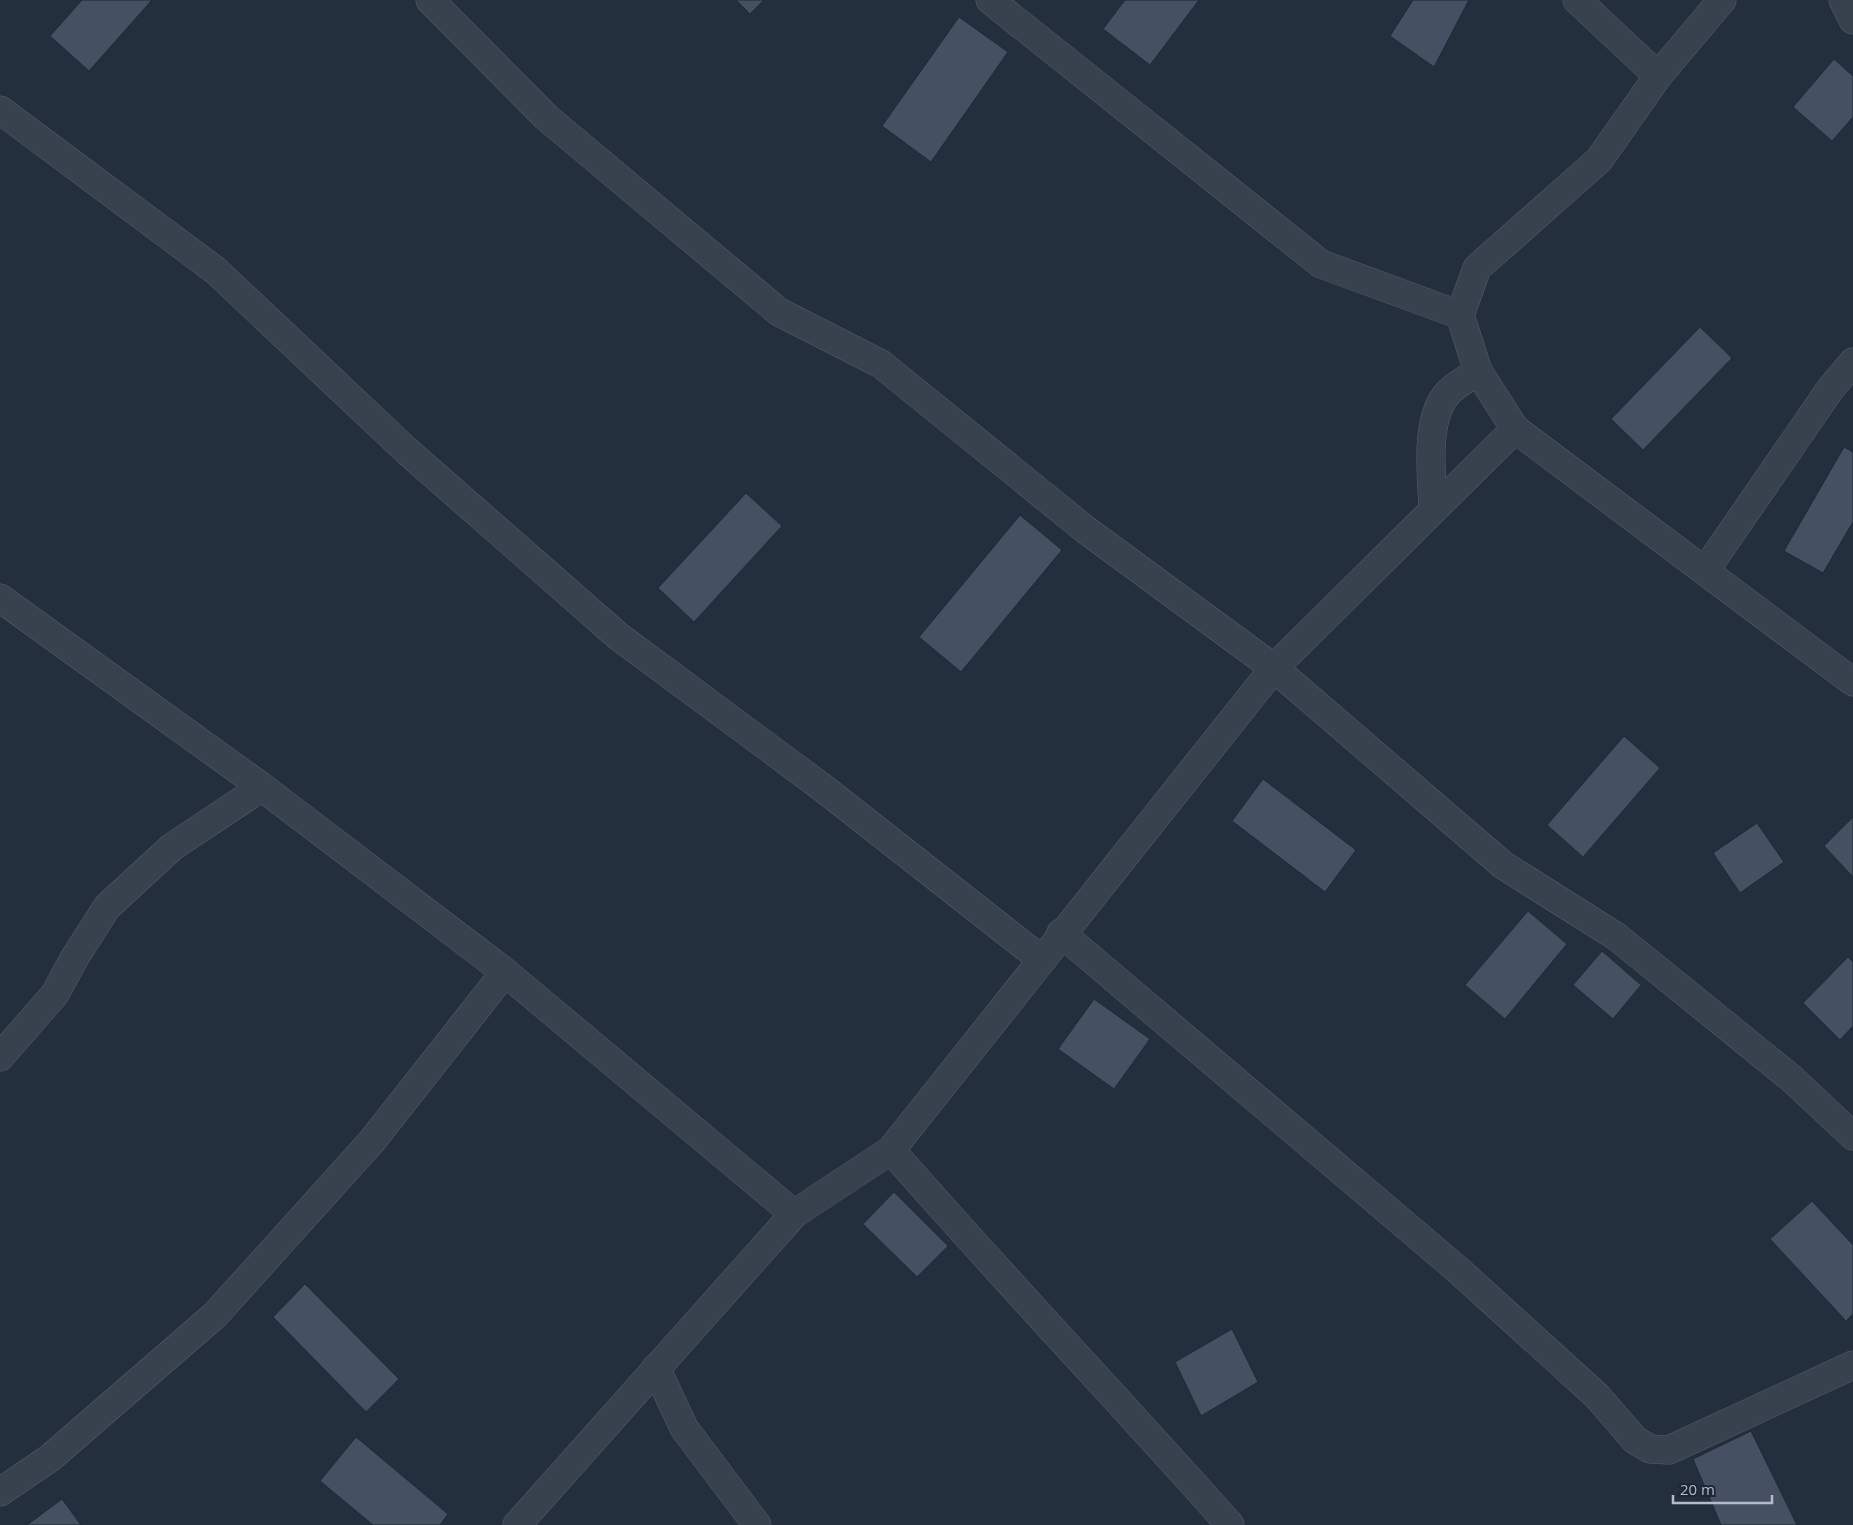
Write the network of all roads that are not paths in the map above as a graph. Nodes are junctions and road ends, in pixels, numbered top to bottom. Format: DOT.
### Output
graph roads {
  1 [pos="430,0"];
  2 [pos="990,0"];
  3 [pos="1577,0"];
  4 [pos="1722,0"];
  5 [pos="1843,0"];
  6 [pos="1853,20"];
  7 [pos="1658,76"];
  8 [pos="0,110"];
  9 [pos="1460,315"];
  10 [pos="1853,362"];
  11 [pos="1478,371"];
  12 [pos="1515,429"];
  13 [pos="1433,510"];
  14 [pos="1705,571"];
  15 [pos="0,598"];
  16 [pos="1274,668"];
  17 [pos="1853,682"];
  18 [pos="262,787"];
  19 [pos="1062,934"];
  20 [pos="1041,959"];
  21 [pos="505,972"];
  22 [pos="0,1056"];
  23 [pos="1853,1136"];
  24 [pos="891,1150"];
  25 [pos="794,1214"];
  26 [pos="1853,1365"];
  27 [pos="656,1368"];
  28 [pos="0,1492"];
  29 [pos="517,1525"];
  30 [pos="757,1525"];
  31 [pos="1230,1525"];
  1 -- 16 [label="street"];
  2 -- 9 [label="street"];
  3 -- 7 [label="street"];
  4 -- 7 [label="street"];
  5 -- 6 [label="street"];
  7 -- 9 [label="street"];
  8 -- 20 [label="street"];
  9 -- 11 [label="street"];
  10 -- 14 [label="street"];
  11 -- 12 [label="street"];
  11 -- 13 [label="street"];
  12 -- 13 [label="street"];
  12 -- 14 [label="street"];
  13 -- 16 [label="street"];
  14 -- 17 [label="street"];
  15 -- 18 [label="street"];
  16 -- 19 [label="street"];
  16 -- 23 [label="street"];
  18 -- 21 [label="street"];
  18 -- 22 [label="street"];
  19 -- 20 [label="street"];
  19 -- 26 [label="street"];
  20 -- 24 [label="street"];
  21 -- 25 [label="street"];
  21 -- 28 [label="street"];
  24 -- 25 [label="street"];
  24 -- 31 [label="street"];
  25 -- 27 [label="street"];
  27 -- 29 [label="street"];
  27 -- 30 [label="street"];
}
